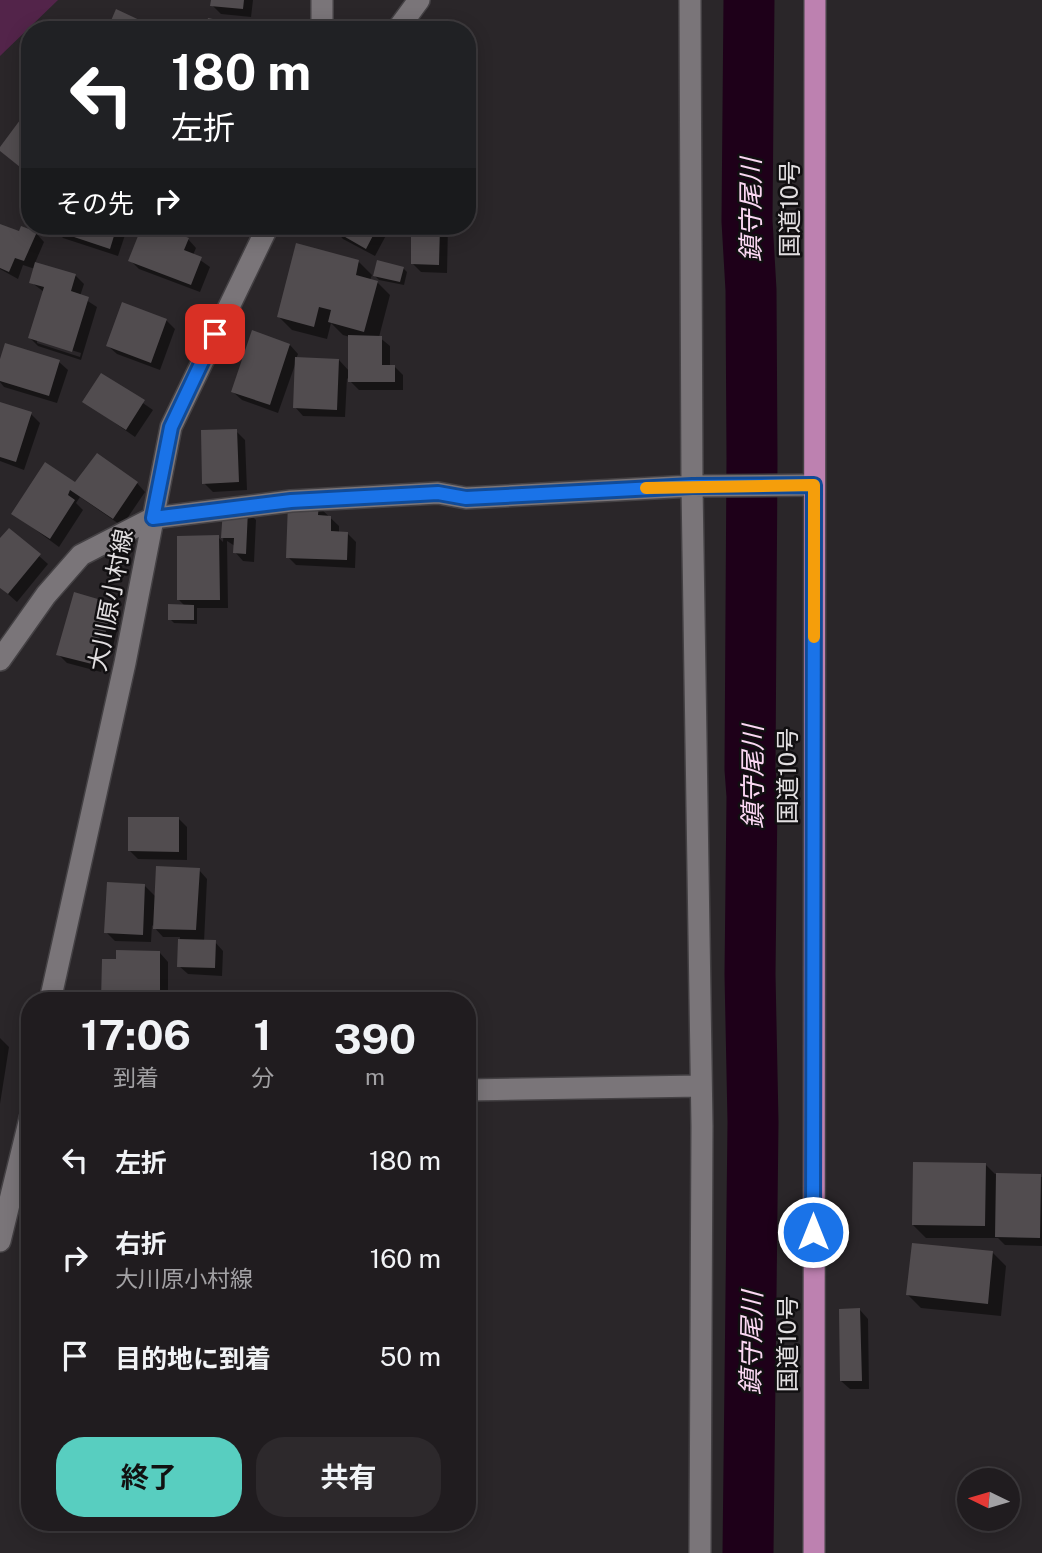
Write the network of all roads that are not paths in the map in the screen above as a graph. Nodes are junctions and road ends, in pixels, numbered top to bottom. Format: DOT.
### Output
graph roads {
  1 [pos="322,0"];
  2 [pos="419,0"];
  3 [pos="690,0"];
  4 [pos="815,0"];
  5 [pos="322,21"];
  6 [pos="404,21"];
  7 [pos="264,235"];
  8 [pos="814,485"];
  9 [pos="698,486"];
  10 [pos="153,518"];
  11 [pos="0,660"];
  12 [pos="52,992"];
  13 [pos="701,1086"];
  14 [pos="476,1090"];
  15 [pos="21,1155"];
  16 [pos="0,1241"];
  17 [pos="700,1553"];
  18 [pos="814,1553"];
  1 -- 5 [label="street"];
  2 -- 6 [label="street"];
  3 -- 9 [label="street"];
  4 -- 8 [label="highway, 国道10号"];
  7 -- 10 [label="street, 大川原小村線"];
  8 -- 9 [label="street"];
  8 -- 18 [label="highway, 国道10号"];
  9 -- 10 [label="street"];
  9 -- 13 [label="street"];
  10 -- 11 [label="street"];
  10 -- 12 [label="street, 大川原小村線"];
  13 -- 14 [label="street"];
  13 -- 17 [label="street"];
  15 -- 16 [label="street"];
}
